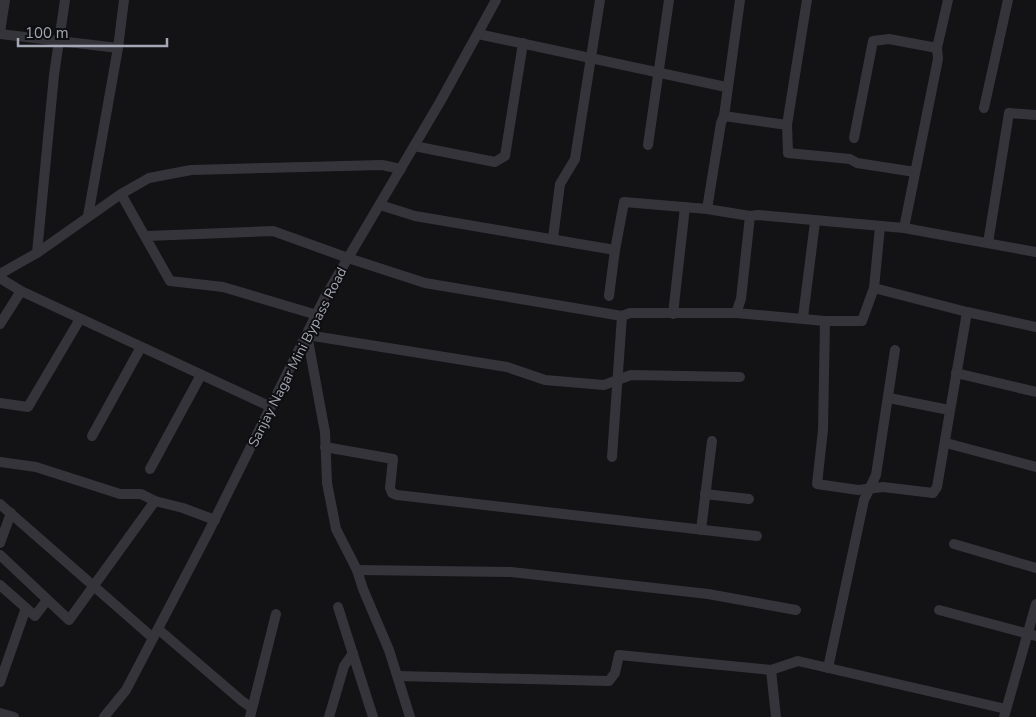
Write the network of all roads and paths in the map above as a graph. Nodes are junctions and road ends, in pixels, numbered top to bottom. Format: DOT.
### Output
graph roads {
  1 [pos="5,0"];
  2 [pos="65,0"];
  3 [pos="124,0"];
  4 [pos="496,0"];
  5 [pos="600,0"];
  6 [pos="669,0"];
  7 [pos="740,0"];
  8 [pos="807,0"];
  9 [pos="948,0"];
  10 [pos="1008,0"];
  11 [pos="0,33"];
  12 [pos="478,34"];
  13 [pos="59,41"];
  14 [pos="523,44"];
  15 [pos="118,48"];
  16 [pos="937,48"];
  17 [pos="592,58"];
  18 [pos="658,71"];
  19 [pos="726,87"];
  20 [pos="984,108"];
  21 [pos="1036,115"];
  22 [pos="724,116"];
  23 [pos="787,125"];
  24 [pos="854,138"];
  25 [pos="648,145"];
  26 [pos="414,146"];
  27 [pos="401,169"];
  28 [pos="915,172"];
  29 [pos="121,194"];
  30 [pos="380,205"];
  31 [pos="685,207"];
  32 [pos="706,209"];
  33 [pos="88,216"];
  34 [pos="750,216"];
  35 [pos="815,222"];
  36 [pos="880,227"];
  37 [pos="904,228"];
  38 [pos="146,236"];
  39 [pos="553,238"];
  40 [pos="988,243"];
  41 [pos="614,250"];
  42 [pos="1036,252"];
  43 [pos="37,253"];
  44 [pos="348,258"];
  45 [pos="0,274"];
  46 [pos="0,278"];
  47 [pos="874,288"];
  48 [pos="21,291"];
  49 [pos="609,296"];
  50 [pos="967,312"];
  51 [pos="673,314"];
  52 [pos="736,314"];
  53 [pos="317,315"];
  54 [pos="622,316"];
  55 [pos="803,317"];
  56 [pos="80,319"];
  57 [pos="825,321"];
  58 [pos="0,324"];
  59 [pos="1036,327"];
  60 [pos="307,335"];
  61 [pos="142,347"];
  62 [pos="895,350"];
  63 [pos="956,373"];
  64 [pos="201,375"];
  65 [pos="740,377"];
  66 [pos="618,380"];
  67 [pos="1036,392"];
  68 [pos="889,398"];
  69 [pos="0,403"];
  70 [pos="271,407"];
  71 [pos="949,410"];
  72 [pos="92,436"];
  73 [pos="712,441"];
  74 [pos="946,444"];
  75 [pos="326,447"];
  76 [pos="612,458"];
  77 [pos="0,462"];
  78 [pos="1036,467"];
  79 [pos="150,469"];
  80 [pos="869,488"];
  81 [pos="705,494"];
  82 [pos="749,499"];
  83 [pos="155,501"];
  84 [pos="0,504"];
  85 [pos="11,513"];
  86 [pos="215,520"];
  87 [pos="701,530"];
  88 [pos="758,536"];
  89 [pos="0,543"];
  90 [pos="954,544"];
  91 [pos="0,555"];
  92 [pos="1036,568"];
  93 [pos="357,570"];
  94 [pos="0,585"];
  95 [pos="94,586"];
  96 [pos="47,600"];
  97 [pos="1036,604"];
  98 [pos="338,607"];
  99 [pos="26,608"];
  100 [pos="796,610"];
  101 [pos="939,610"];
  102 [pos="276,614"];
  103 [pos="156,633"];
  104 [pos="1032,635"];
  105 [pos="353,652"];
  106 [pos="828,668"];
  107 [pos="771,670"];
  108 [pos="398,676"];
  109 [pos="0,682"];
  110 [pos="251,712"];
  111 [pos="0,713"];
  112 [pos="1005,713"];
  113 [pos="14,717"];
  114 [pos="104,717"];
  115 [pos="329,717"];
  116 [pos="373,717"];
  117 [pos="410,717"];
  118 [pos="776,717"];
  1 -- 11 [label="street"];
  2 -- 13 [label="street"];
  3 -- 15 [label="street"];
  4 -- 12 [label="street, Sanjay Nagar Mini Bypass Road"];
  5 -- 17 [label="street"];
  6 -- 18 [label="street"];
  7 -- 19 [label="street"];
  8 -- 23 [label="street"];
  9 -- 16 [label="street"];
  10 -- 20 [label="street"];
  11 -- 13 [label="street"];
  12 -- 14 [label="street"];
  12 -- 26 [label="street, Sanjay Nagar Mini Bypass Road"];
  13 -- 15 [label="street"];
  13 -- 43 [label="street"];
  14 -- 17 [label="street"];
  14 -- 26 [label="street"];
  15 -- 33 [label="street"];
  16 -- 24 [label="street"];
  16 -- 28 [label="street"];
  17 -- 18 [label="street"];
  17 -- 39 [label="street"];
  18 -- 19 [label="street"];
  18 -- 25 [label="street"];
  19 -- 22 [label="street"];
  21 -- 40 [label="street"];
  22 -- 23 [label="street"];
  22 -- 32 [label="street"];
  23 -- 28 [label="street"];
  26 -- 27 [label="street, Sanjay Nagar Mini Bypass Road"];
  27 -- 29 [label="street"];
  27 -- 30 [label="street, Sanjay Nagar Mini Bypass Road"];
  28 -- 37 [label="street"];
  29 -- 33 [label="street"];
  29 -- 38 [label="street"];
  30 -- 39 [label="street"];
  30 -- 44 [label="street, Sanjay Nagar Mini Bypass Road"];
  31 -- 32 [label="street"];
  31 -- 41 [label="street"];
  31 -- 51 [label="street"];
  32 -- 34 [label="street"];
  33 -- 43 [label="street"];
  34 -- 35 [label="street"];
  34 -- 52 [label="street"];
  35 -- 36 [label="street"];
  35 -- 55 [label="street"];
  36 -- 37 [label="street"];
  36 -- 47 [label="street"];
  37 -- 40 [label="street"];
  38 -- 44 [label="street"];
  38 -- 53 [label="street"];
  39 -- 41 [label="street"];
  40 -- 42 [label="street"];
  41 -- 49 [label="street"];
  43 -- 45 [label="street"];
  44 -- 53 [label="street, Sanjay Nagar Mini Bypass Road"];
  44 -- 54 [label="street"];
  46 -- 48 [label="street"];
  47 -- 50 [label="street"];
  47 -- 57 [label="street"];
  48 -- 56 [label="street"];
  48 -- 58 [label="street"];
  50 -- 59 [label="street"];
  50 -- 63 [label="street"];
  51 -- 52 [label="street"];
  51 -- 54 [label="street"];
  52 -- 55 [label="street"];
  53 -- 60 [label="street, Sanjay Nagar Mini Bypass Road"];
  54 -- 66 [label="street"];
  55 -- 57 [label="street"];
  56 -- 61 [label="street"];
  56 -- 69 [label="street"];
  57 -- 80 [label="street"];
  60 -- 66 [label="street"];
  60 -- 70 [label="street, Sanjay Nagar Mini Bypass Road"];
  60 -- 75 [label="street"];
  61 -- 64 [label="street"];
  61 -- 72 [label="street"];
  62 -- 68 [label="street"];
  63 -- 67 [label="street"];
  63 -- 71 [label="street"];
  64 -- 70 [label="street"];
  64 -- 79 [label="street"];
  65 -- 66 [label="street"];
  66 -- 76 [label="street"];
  68 -- 71 [label="street"];
  68 -- 80 [label="street"];
  70 -- 86 [label="street, Sanjay Nagar Mini Bypass Road"];
  71 -- 74 [label="street"];
  73 -- 81 [label="street"];
  74 -- 78 [label="street"];
  74 -- 80 [label="street"];
  75 -- 87 [label="street"];
  75 -- 93 [label="street"];
  77 -- 83 [label="street"];
  80 -- 106 [label="street"];
  81 -- 82 [label="street"];
  81 -- 87 [label="street"];
  83 -- 86 [label="street"];
  83 -- 95 [label="street"];
  84 -- 85 [label="street"];
  85 -- 89 [label="street"];
  85 -- 95 [label="street"];
  86 -- 103 [label="street, Sanjay Nagar Mini Bypass Road"];
  87 -- 88 [label="street"];
  90 -- 92 [label="street"];
  91 -- 96 [label="street"];
  93 -- 100 [label="street"];
  93 -- 108 [label="street"];
  94 -- 99 [label="street"];
  95 -- 96 [label="street"];
  95 -- 103 [label="street"];
  96 -- 99 [label="street"];
  97 -- 104 [label="street"];
  98 -- 105 [label="street"];
  99 -- 109 [label="street"];
  101 -- 104 [label="street"];
  102 -- 110 [label="street"];
  103 -- 110 [label="street"];
  103 -- 114 [label="street, Sanjay Nagar Mini Bypass Road"];
  104 -- 112 [label="street"];
  105 -- 115 [label="street"];
  105 -- 116 [label="street"];
  106 -- 107 [label="street"];
  106 -- 112 [label="street"];
  107 -- 108 [label="street"];
  107 -- 118 [label="street"];
  108 -- 117 [label="street"];
  111 -- 113 [label="street"];
}
